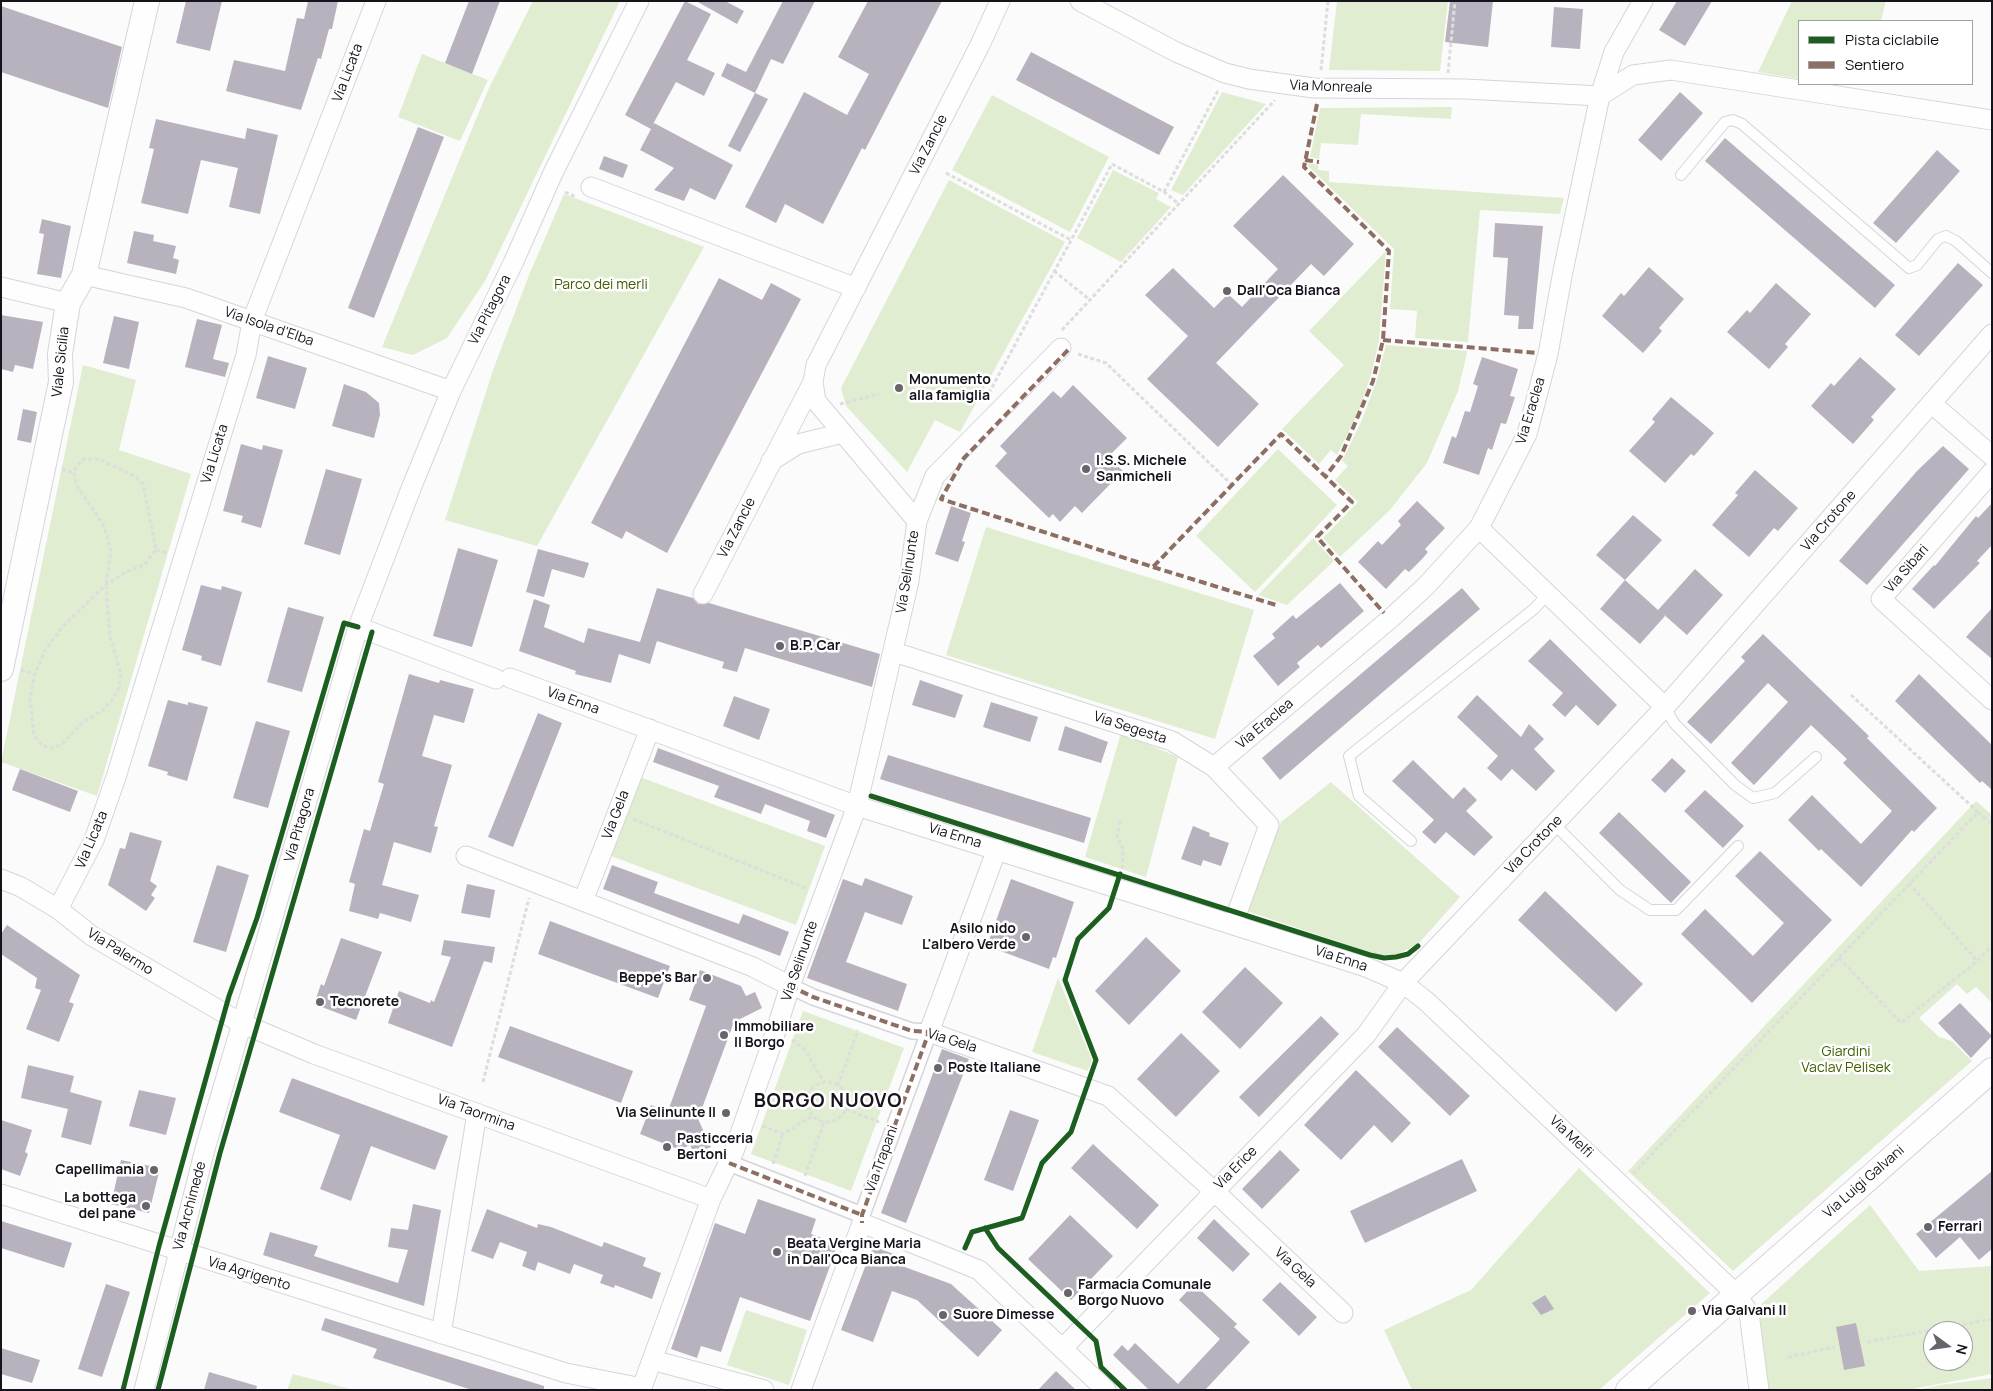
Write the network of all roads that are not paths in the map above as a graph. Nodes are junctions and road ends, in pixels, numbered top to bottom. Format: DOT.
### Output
graph roads {
  1 [pos="147,1"];
  2 [pos="376,1"];
  3 [pos="639,1"];
  4 [pos="1000,1"];
  5 [pos="1080,1"];
  6 [pos="1643,1"];
  7 [pos="1600,96"];
  8 [pos="1992,120"];
  9 [pos="1681,176"];
  10 [pos="591,187"];
  11 [pos="1992,273"];
  12 [pos="84,275"];
  13 [pos="1,287"];
  14 [pos="856,288"];
  15 [pos="68,303"];
  16 [pos="252,321"];
  17 [pos="1992,334"];
  18 [pos="1061,348"];
  19 [pos="813,382"];
  20 [pos="451,391"];
  21 [pos="1931,403"];
  22 [pos="843,433"];
  23 [pos="1992,456"];
  24 [pos="770,462"];
  25 [pos="1992,472"];
  26 [pos="917,521"];
  27 [pos="1479,528"];
  28 [pos="703,594"];
  29 [pos="1547,595"];
  30 [pos="358,627"];
  31 [pos="894,652"];
  32 [pos="9,669"];
  33 [pos="1992,700"];
  34 [pos="1665,707"];
  35 [pos="650,729"];
  36 [pos="1816,757"];
  37 [pos="1214,767"];
  38 [pos="857,806"];
  39 [pos="1554,824"];
  40 [pos="1411,841"];
  41 [pos="1738,846"];
  42 [pos="997,850"];
  43 [pos="466,856"];
  44 [pos="1,879"];
  45 [pos="583,901"];
  46 [pos="58,909"];
  47 [pos="1233,924"];
  48 [pos="1403,983"];
  49 [pos="790,986"];
  50 [pos="241,1023"];
  51 [pos="929,1032"];
  52 [pos="1992,1070"];
  53 [pos="477,1113"];
  54 [pos="729,1163"];
  55 [pos="1214,1191"];
  56 [pos="1,1194"];
  57 [pos="711,1199"];
  58 [pos="862,1219"];
  59 [pos="178,1252"];
  60 [pos="1736,1294"];
  61 [pos="1343,1313"];
  62 [pos="441,1334"];
  63 [pos="1063,1348"];
  64 [pos="652,1360"];
  65 [pos="642,1389"];
  66 [pos="144,1390"];
  67 [pos="764,1390"];
  68 [pos="801,1390"];
  69 [pos="1106,1390"];
  70 [pos="1628,1390"];
  71 [pos="1758,1390"];
  1 -- 12 [label="street, Viale Sicilia"];
  2 -- 16 [label="street, Via Licata"];
  3 -- 20 [label="street, Via Pitagora"];
  4 -- 14 [label="street, Via Zancle"];
  5 -- 7 [label="street, Via Monreale"];
  6 -- 7 [label="street, Via Eraclea"];
  7 -- 8 [label="street"];
  7 -- 27 [label="street, Via Eraclea"];
  9 -- 11 [label="lane"];
  10 -- 14 [label="street"];
  12 -- 15 [label="street, Viale Sicilia"];
  12 -- 16 [label="street, Via Isola d'Elba"];
  13 -- 15 [label="street"];
  14 -- 19 [label="street, Via Zancle"];
  15 -- 32 [label="street, Viale Sicilia"];
  16 -- 20 [label="street, Via Isola d'Elba"];
  16 -- 46 [label="street, Via Licata"];
  17 -- 21 [label="street, Via Crotone"];
  18 -- 26 [label="street, Via Selinunte"];
  19 -- 22 [label="street, Via Selinunte"];
  19 -- 24 [label="street, Via Zancle"];
  20 -- 30 [label="street, Via Pitagora"];
  21 -- 23 [label="street"];
  21 -- 34 [label="street, Via Crotone"];
  22 -- 24 [label="street"];
  22 -- 26 [label="street, Via Selinunte"];
  24 -- 28 [label="street, Via Zancle"];
  25 -- 33 [label="street, Via Sibari"];
  26 -- 31 [label="street, Via Selinunte"];
  27 -- 29 [label="street"];
  27 -- 37 [label="street, Via Eraclea"];
  29 -- 34 [label="street"];
  29 -- 40 [label="lane"];
  30 -- 35 [label="street, Via Enna"];
  30 -- 50 [label="street, Via Pitagora"];
  31 -- 37 [label="street, Via Segesta"];
  31 -- 38 [label="street, Via Selinunte"];
  34 -- 36 [label="lane"];
  34 -- 39 [label="street, Via Crotone"];
  35 -- 38 [label="street, Via Enna"];
  35 -- 45 [label="street, Via Gela"];
  37 -- 47 [label="street, Via Segesta"];
  38 -- 42 [label="street, Via Enna"];
  38 -- 49 [label="street, Via Selinunte"];
  39 -- 41 [label="lane"];
  39 -- 48 [label="street, Via Crotone"];
  42 -- 47 [label="street, Via Enna"];
  42 -- 51 [label="street, Via Trapani"];
  43 -- 45 [label="street, Via Gela"];
  44 -- 46 [label="street, Via Palermo"];
  45 -- 49 [label="street, Via Gela"];
  46 -- 50 [label="street, Via Palermo"];
  47 -- 48 [label="street, Via Enna"];
  48 -- 55 [label="street, Via Erice"];
  48 -- 60 [label="street, Via Melfi"];
  49 -- 51 [label="street, Via Gela"];
  49 -- 54 [label="street, Via Selinunte"];
  50 -- 53 [label="street, Via Taormina"];
  50 -- 59 [label="street, Via Archimede"];
  51 -- 55 [label="street, Via Gela"];
  51 -- 58 [label="street, Via Trapani"];
  52 -- 60 [label="street, Via Luigi Galvani"];
  53 -- 57 [label="street, Via Taormina"];
  53 -- 62 [label="street"];
  54 -- 57 [label="street, Via Selinunte"];
  54 -- 58 [label="street"];
  55 -- 61 [label="street, Via Gela"];
  55 -- 63 [label="street, Via Erice"];
  56 -- 59 [label="street, Via Agrigento"];
  57 -- 64 [label="street, Via Selinunte"];
  58 -- 63 [label="street"];
  58 -- 68 [label="street, Via Trapani"];
  59 -- 62 [label="street, Via Agrigento"];
  59 -- 66 [label="street, Via Archimede"];
  60 -- 70 [label="street, Via Luigi Galvani"];
  60 -- 71 [label="street"];
  62 -- 65 [label="street, Via Agrigento"];
  63 -- 69 [label="street"];
  64 -- 65 [label="street, Via Selinunte"];
  64 -- 67 [label="street"];
}
